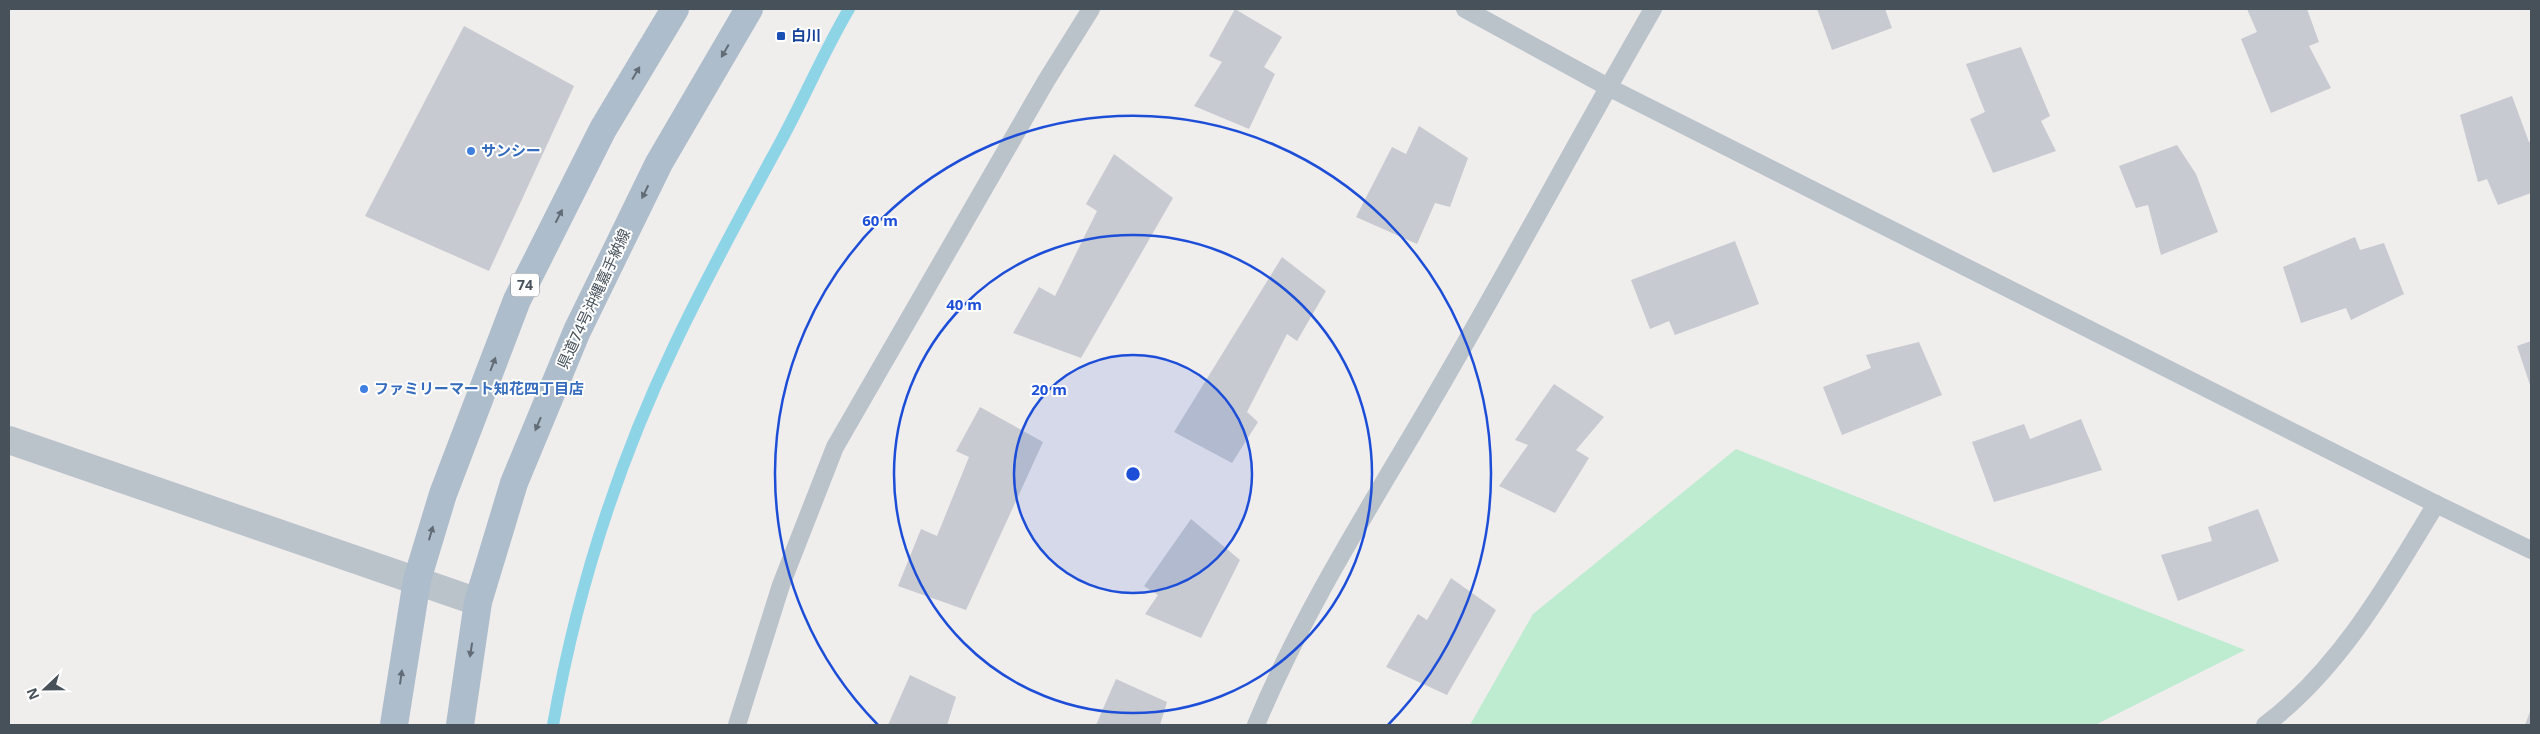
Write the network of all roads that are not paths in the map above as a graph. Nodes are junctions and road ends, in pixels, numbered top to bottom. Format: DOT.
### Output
graph roads {
  1 [pos="674,9"];
  2 [pos="750,9"];
  3 [pos="1091,9"];
  4 [pos="1465,9"];
  5 [pos="1653,9"];
  6 [pos="1608,87"];
  7 [pos="9,440"];
  8 [pos="2436,504"];
  9 [pos="2531,550"];
  10 [pos="417,580"];
  11 [pos="478,602"];
  12 [pos="394,725"];
  13 [pos="460,725"];
  14 [pos="737,725"];
  15 [pos="1256,725"];
  16 [pos="2265,725"];
  10 -- 1 [label="main road, 74, one-way"];
  2 -- 11 [label="main road, 県道74号沖縄嘉手納線, one-way"];
  3 -- 14 [label="lane"];
  4 -- 6 [label="lane"];
  5 -- 6 [label="lane"];
  6 -- 8 [label="lane"];
  6 -- 15 [label="lane"];
  7 -- 10 [label="street"];
  8 -- 9 [label="lane"];
  8 -- 16 [label="lane"];
  10 -- 11 [label="street"];
  12 -- 10 [label="main road, 74, one-way"];
  11 -- 13 [label="main road, 県道74号沖縄嘉手納線, one-way"];
}
